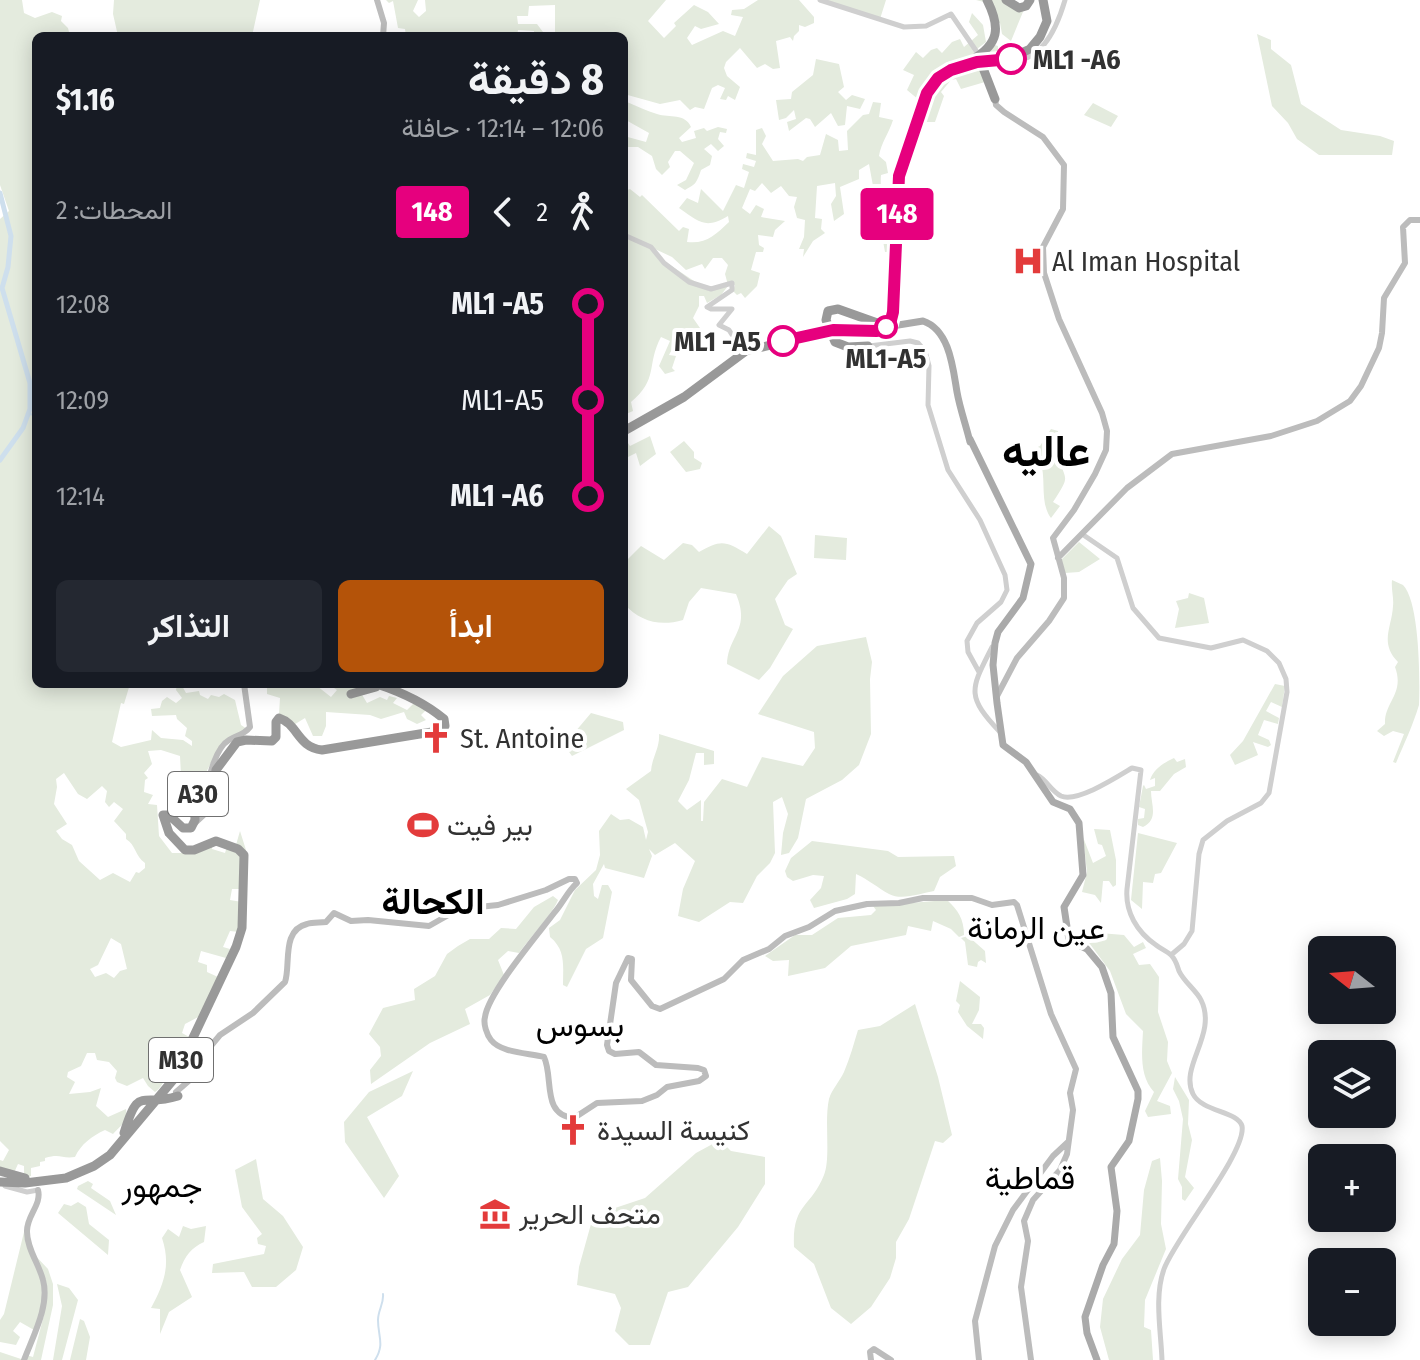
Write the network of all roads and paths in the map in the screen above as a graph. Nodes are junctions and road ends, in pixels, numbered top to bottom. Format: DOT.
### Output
graph roads {
  1 [pos="377,0"];
  2 [pos="820,0"];
  3 [pos="1006,0"];
  4 [pos="1030,0"];
  5 [pos="1043,0"];
  6 [pos="1065,0"];
  7 [pos="990,9"];
  8 [pos="383,32"];
  9 [pos="978,58"];
  10 [pos="1002,60"];
  11 [pos="963,66"];
  12 [pos="984,72"];
  13 [pos="995,97"];
  14 [pos="1420,220"];
  15 [pos="628,237"];
  16 [pos="857,317"];
  17 [pos="893,321"];
  18 [pos="851,328"];
  19 [pos="833,330"];
  20 [pos="867,346"];
  21 [pos="743,355"];
  22 [pos="707,377"];
  23 [pos="628,428"];
  24 [pos="1082,534"];
  25 [pos="1061,554"];
  26 [pos="995,643"];
  27 [pos="977,670"];
  28 [pos="245,688"];
  29 [pos="375,688"];
  30 [pos="997,696"];
  31 [pos="1000,732"];
  32 [pos="217,758"];
  33 [pos="1037,775"];
  34 [pos="207,792"];
  35 [pos="197,818"];
  36 [pos="232,847"];
  37 [pos="1171,955"];
  38 [pos="170,1095"];
  39 [pos="134,1109"];
  40 [pos="1068,1142"];
  41 [pos="0,1177"];
  42 [pos="66,1178"];
  43 [pos="13,1183"];
  44 [pos="33,1186"];
  45 [pos="24,1360"];
  46 [pos="871,1360"];
  47 [pos="891,1360"];
  48 [pos="979,1360"];
  49 [pos="1031,1360"];
  50 [pos="1097,1360"];
  51 [pos="1162,1360"];
  1 -- 8 [label="main road"];
  2 -- 9 [label="street"];
  3 -- 4 [label="highway"];
  5 -- 10 [label="highway"];
  6 -- 10 [label="street"];
  7 -- 9 [label="highway"];
  7 -- 13 [label="highway"];
  9 -- 10 [label="highway"];
  9 -- 11 [label="highway"];
  9 -- 17 [label="highway"];
  10 -- 12 [label="highway"];
  11 -- 12 [label="highway"];
  11 -- 17 [label="highway"];
  12 -- 13 [label="highway"];
  13 -- 25 [label="main road"];
  14 -- 24 [label="main road"];
  15 -- 21 [label="street"];
  16 -- 17 [label="highway"];
  16 -- 18 [label="highway"];
  16 -- 20 [label="highway"];
  17 -- 18 [label="highway"];
  17 -- 19 [label="highway"];
  17 -- 26 [label="main road"];
  18 -- 21 [label="highway"];
  19 -- 20 [label="highway"];
  19 -- 21 [label="highway"];
  20 -- 27 [label="street"];
  21 -- 22 [label="highway"];
  21 -- 22 [label="highway"];
  22 -- 23 [label="highway"];
  24 -- 25 [label="main road"];
  24 -- 37 [label="street"];
  25 -- 30 [label="main road"];
  26 -- 27 [label="street"];
  26 -- 30 [label="main road"];
  27 -- 31 [label="street"];
  28 -- 32 [label="main road"];
  29 -- 34 [label="highway, A30"];
  30 -- 31 [label="main road"];
  31 -- 33 [label="main road"];
  32 -- 34 [label="main road"];
  32 -- 34 [label="main road"];
  33 -- 37 [label="street"];
  33 -- 50 [label="main road"];
  34 -- 35 [label="main road"];
  34 -- 35 [label="highway, A30"];
  35 -- 36 [label="highway, A30"];
  36 -- 38 [label="highway, M30"];
  36 -- 39 [label="highway, M30"];
  37 -- 51 [label="street"];
  38 -- 39 [label="highway"];
  38 -- 40 [label="main road"];
  38 -- 42 [label="highway, M30"];
  39 -- 44 [label="highway"];
  40 -- 48 [label="main road"];
  40 -- 49 [label="main road"];
  41 -- 43 [label="highway, M30"];
  41 -- 44 [label="street"];
  41 -- 44 [label="highway"];
  42 -- 43 [label="highway, M30"];
  42 -- 44 [label="highway"];
  43 -- 44 [label="highway"];
  44 -- 45 [label="main road"];
  46 -- 47 [label="main road"];
}
